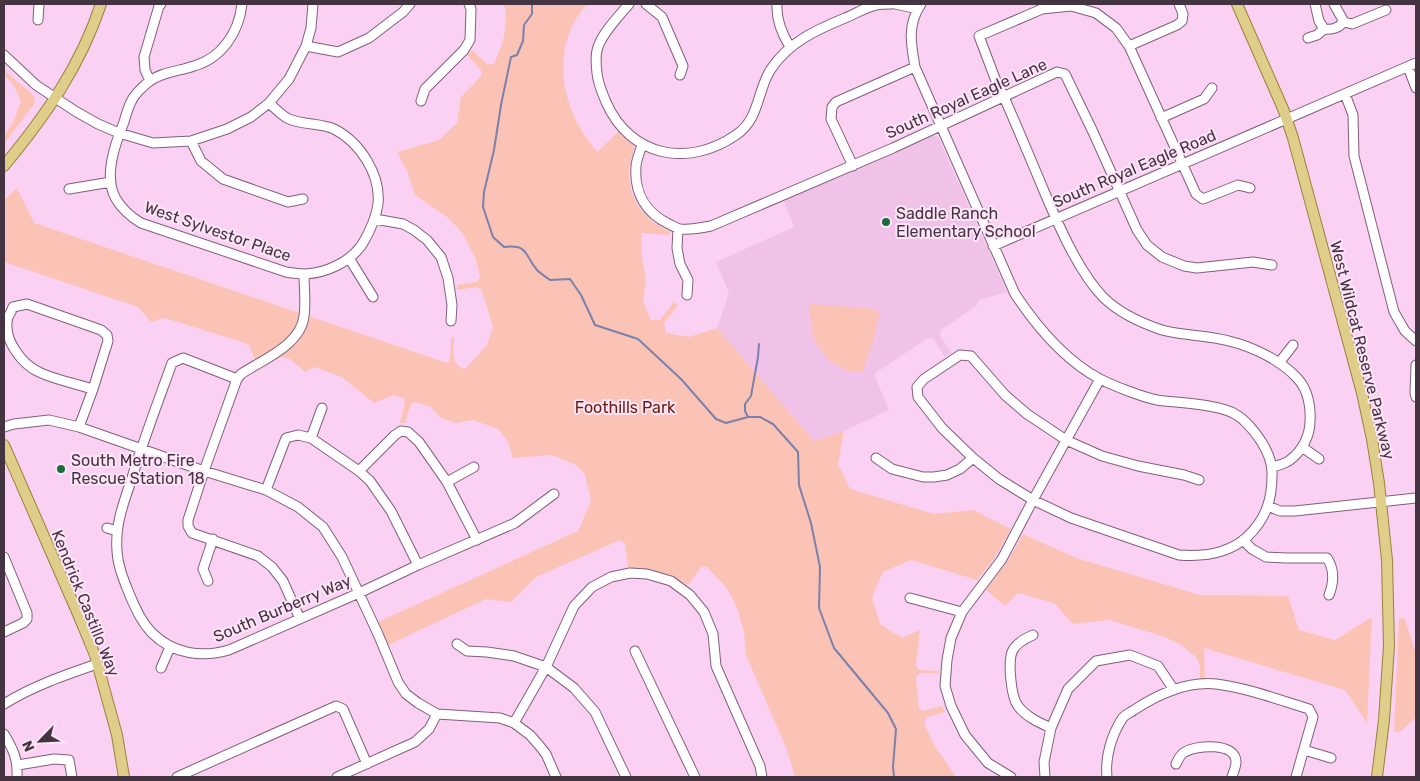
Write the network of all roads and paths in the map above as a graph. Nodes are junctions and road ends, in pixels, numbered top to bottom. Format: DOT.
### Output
graph roads {
  1 [pos="39,4"];
  2 [pos="101,4"];
  3 [pos="161,4"];
  4 [pos="242,4"];
  5 [pos="313,4"];
  6 [pos="410,4"];
  7 [pos="469,4"];
  8 [pos="629,4"];
  9 [pos="646,4"];
  10 [pos="777,4"];
  11 [pos="893,4"];
  12 [pos="1179,4"];
  13 [pos="1237,4"];
  14 [pos="1315,4"];
  15 [pos="1334,4"];
  16 [pos="919,6"];
  17 [pos="1041,6"];
  18 [pos="1386,10"];
  19 [pos="38,20"];
  20 [pos="1344,22"];
  21 [pos="1324,29"];
  22 [pos="1308,38"];
  23 [pos="306,46"];
  24 [pos="1129,46"];
  25 [pos="790,47"];
  26 [pos="4,56"];
  27 [pos="1412,65"];
  28 [pos="915,67"];
  29 [pos="680,75"];
  30 [pos="150,81"];
  31 [pos="1212,88"];
  32 [pos="1416,88"];
  33 [pos="1346,94"];
  34 [pos="55,98"];
  35 [pos="1004,98"];
  36 [pos="421,101"];
  37 [pos="269,103"];
  38 [pos="1161,118"];
  39 [pos="1287,119"];
  40 [pos="940,126"];
  41 [pos="119,134"];
  42 [pos="191,141"];
  43 [pos="642,144"];
  44 [pos="1181,164"];
  45 [pos="4,166"];
  46 [pos="853,166"];
  47 [pos="111,182"];
  48 [pos="1250,188"];
  49 [pos="69,189"];
  50 [pos="1120,190"];
  51 [pos="303,199"];
  52 [pos="375,218"];
  53 [pos="1056,218"];
  54 [pos="678,229"];
  55 [pos="993,246"];
  56 [pos="349,258"];
  57 [pos="1272,265"];
  58 [pos="304,274"];
  59 [pos="687,295"];
  60 [pos="373,297"];
  61 [pos="451,321"];
  62 [pos="1416,341"];
  63 [pos="1294,345"];
  64 [pos="1279,363"];
  65 [pos="1416,365"];
  66 [pos="237,379"];
  67 [pos="1100,379"];
  68 [pos="93,390"];
  69 [pos="1416,397"];
  70 [pos="322,408"];
  71 [pos="4,427"];
  72 [pos="78,427"];
  73 [pos="311,438"];
  74 [pos="1066,440"];
  75 [pos="4,445"];
  76 [pos="1302,447"];
  77 [pos="140,449"];
  78 [pos="876,458"];
  79 [pos="973,458"];
  80 [pos="1319,459"];
  81 [pos="474,467"];
  82 [pos="1272,468"];
  83 [pos="204,471"];
  84 [pos="358,471"];
  85 [pos="1199,480"];
  86 [pos="447,482"];
  87 [pos="266,490"];
  88 [pos="554,494"];
  89 [pos="1416,498"];
  90 [pos="1033,500"];
  91 [pos="1381,502"];
  92 [pos="1268,506"];
  93 [pos="107,528"];
  94 [pos="117,531"];
  95 [pos="213,539"];
  96 [pos="477,540"];
  97 [pos="1243,540"];
  98 [pos="4,557"];
  99 [pos="418,565"];
  100 [pos="6,567"];
  101 [pos="208,581"];
  102 [pos="359,593"];
  103 [pos="1329,595"];
  104 [pos="910,598"];
  105 [pos="962,612"];
  106 [pos="300,619"];
  107 [pos="4,632"];
  108 [pos="1033,635"];
  109 [pos="456,644"];
  110 [pos="170,647"];
  111 [pos="635,651"];
  112 [pos="98,664"];
  113 [pos="546,667"];
  114 [pos="161,668"];
  115 [pos="1174,690"];
  116 [pos="4,704"];
  117 [pos="437,714"];
  118 [pos="514,723"];
  119 [pos="1052,728"];
  120 [pos="4,734"];
  121 [pos="1304,750"];
  122 [pos="1331,758"];
  123 [pos="18,764"];
  124 [pos="367,764"];
  125 [pos="1176,764"];
  126 [pos="17,777"];
  127 [pos="72,777"];
  128 [pos="124,777"];
  129 [pos="177,777"];
  130 [pos="337,777"];
  131 [pos="556,777"];
  132 [pos="626,777"];
  133 [pos="695,777"];
  134 [pos="762,777"];
  135 [pos="1011,777"];
  136 [pos="1044,777"];
  137 [pos="1107,777"];
  138 [pos="1232,777"];
  139 [pos="1296,777"];
  140 [pos="1377,777"];
  1 -- 19 [label="street"];
  2 -- 34 [label="main road"];
  3 -- 30 [label="street"];
  4 -- 30 [label="street, West Sylvestor Place"];
  5 -- 23 [label="street"];
  6 -- 23 [label="street"];
  7 -- 36 [label="street"];
  8 -- 43 [label="street"];
  9 -- 29 [label="street"];
  10 -- 25 [label="street"];
  11 -- 16 [label="street"];
  11 -- 25 [label="street"];
  12 -- 24 [label="street"];
  13 -- 39 [label="main road, West Wildcat Reserve Parkway"];
  14 -- 21 [label="street"];
  15 -- 20 [label="street"];
  16 -- 28 [label="street"];
  17 -- 24 [label="street"];
  17 -- 35 [label="street"];
  18 -- 20 [label="street"];
  20 -- 21 [label="street"];
  21 -- 22 [label="street"];
  23 -- 37 [label="street"];
  24 -- 38 [label="street"];
  25 -- 43 [label="street"];
  26 -- 34 [label="street"];
  27 -- 32 [label="street"];
  27 -- 33 [label="street, South Royal Eagle Road"];
  28 -- 40 [label="street"];
  28 -- 46 [label="street"];
  30 -- 41 [label="street, West Sylvestor Place"];
  31 -- 38 [label="street"];
  33 -- 39 [label="street, South Royal Eagle Road"];
  33 -- 62 [label="street"];
  34 -- 41 [label="street"];
  34 -- 45 [label="main road"];
  35 -- 40 [label="street, South Royal Eagle Lane"];
  35 -- 50 [label="street, South Royal Eagle Lane"];
  35 -- 53 [label="street"];
  37 -- 42 [label="street"];
  37 -- 52 [label="street, West Sylvestor Place"];
  38 -- 44 [label="street"];
  39 -- 44 [label="street, South Royal Eagle Road"];
  39 -- 91 [label="main road, West Wildcat Reserve Parkway"];
  40 -- 46 [label="street, South Royal Eagle Lane"];
  40 -- 55 [label="street"];
  41 -- 42 [label="street"];
  41 -- 47 [label="street, West Sylvestor Place"];
  42 -- 51 [label="street"];
  43 -- 54 [label="street"];
  44 -- 48 [label="street"];
  44 -- 50 [label="street, South Royal Eagle Road"];
  46 -- 54 [label="street, South Royal Eagle Lane"];
  47 -- 49 [label="street"];
  47 -- 58 [label="street, West Sylvestor Place"];
  50 -- 53 [label="street, South Royal Eagle Road"];
  50 -- 57 [label="street, South Royal Eagle Lane"];
  52 -- 56 [label="street, West Sylvestor Place"];
  52 -- 61 [label="street"];
  53 -- 55 [label="street, South Royal Eagle Road"];
  53 -- 64 [label="street"];
  54 -- 59 [label="street"];
  55 -- 67 [label="street"];
  56 -- 58 [label="street, West Sylvestor Place"];
  56 -- 60 [label="street"];
  58 -- 66 [label="street"];
  63 -- 64 [label="street"];
  64 -- 76 [label="street"];
  65 -- 69 [label="street"];
  66 -- 77 [label="street, South Burberry Way"];
  66 -- 83 [label="street"];
  67 -- 74 [label="street"];
  67 -- 82 [label="street"];
  68 -- 68 [label="street"];
  68 -- 72 [label="street"];
  70 -- 73 [label="street"];
  71 -- 72 [label="street"];
  72 -- 77 [label="street"];
  73 -- 84 [label="street"];
  73 -- 87 [label="street"];
  74 -- 79 [label="street"];
  74 -- 85 [label="street"];
  74 -- 90 [label="street"];
  75 -- 112 [label="main road, Kendrick Castillo Way"];
  76 -- 80 [label="street"];
  76 -- 82 [label="street"];
  77 -- 83 [label="street"];
  77 -- 94 [label="street, South Burberry Way"];
  78 -- 79 [label="street"];
  79 -- 90 [label="street"];
  81 -- 86 [label="street"];
  82 -- 92 [label="street"];
  83 -- 87 [label="street"];
  83 -- 95 [label="street"];
  84 -- 86 [label="street"];
  84 -- 99 [label="street"];
  86 -- 96 [label="street"];
  87 -- 102 [label="street"];
  88 -- 96 [label="street, South Burberry Way"];
  89 -- 91 [label="street"];
  90 -- 97 [label="street"];
  90 -- 105 [label="street"];
  91 -- 92 [label="street"];
  91 -- 140 [label="main road, West Wildcat Reserve Parkway"];
  92 -- 97 [label="street"];
  93 -- 94 [label="street"];
  94 -- 110 [label="street, South Burberry Way"];
  95 -- 101 [label="street"];
  95 -- 106 [label="street"];
  96 -- 99 [label="street, South Burberry Way"];
  97 -- 103 [label="street"];
  98 -- 100 [label="street"];
  99 -- 102 [label="street, South Burberry Way"];
  100 -- 107 [label="street"];
  102 -- 106 [label="street, South Burberry Way"];
  102 -- 117 [label="street"];
  104 -- 105 [label="street"];
  105 -- 135 [label="street"];
  106 -- 110 [label="street, South Burberry Way"];
  108 -- 119 [label="street"];
  109 -- 113 [label="street"];
  110 -- 114 [label="street"];
  111 -- 133 [label="street"];
  112 -- 116 [label="street"];
  112 -- 128 [label="main road, Kendrick Castillo Way"];
  113 -- 118 [label="street"];
  113 -- 132 [label="street"];
  113 -- 134 [label="street"];
  115 -- 119 [label="street"];
  115 -- 121 [label="street"];
  115 -- 137 [label="street"];
  117 -- 118 [label="street"];
  117 -- 124 [label="street"];
  118 -- 131 [label="street"];
  119 -- 136 [label="street"];
  120 -- 123 [label="street"];
  121 -- 122 [label="street"];
  121 -- 139 [label="street"];
  123 -- 126 [label="street"];
  123 -- 127 [label="street"];
  124 -- 129 [label="street"];
  124 -- 130 [label="street"];
  125 -- 138 [label="street"];
}
